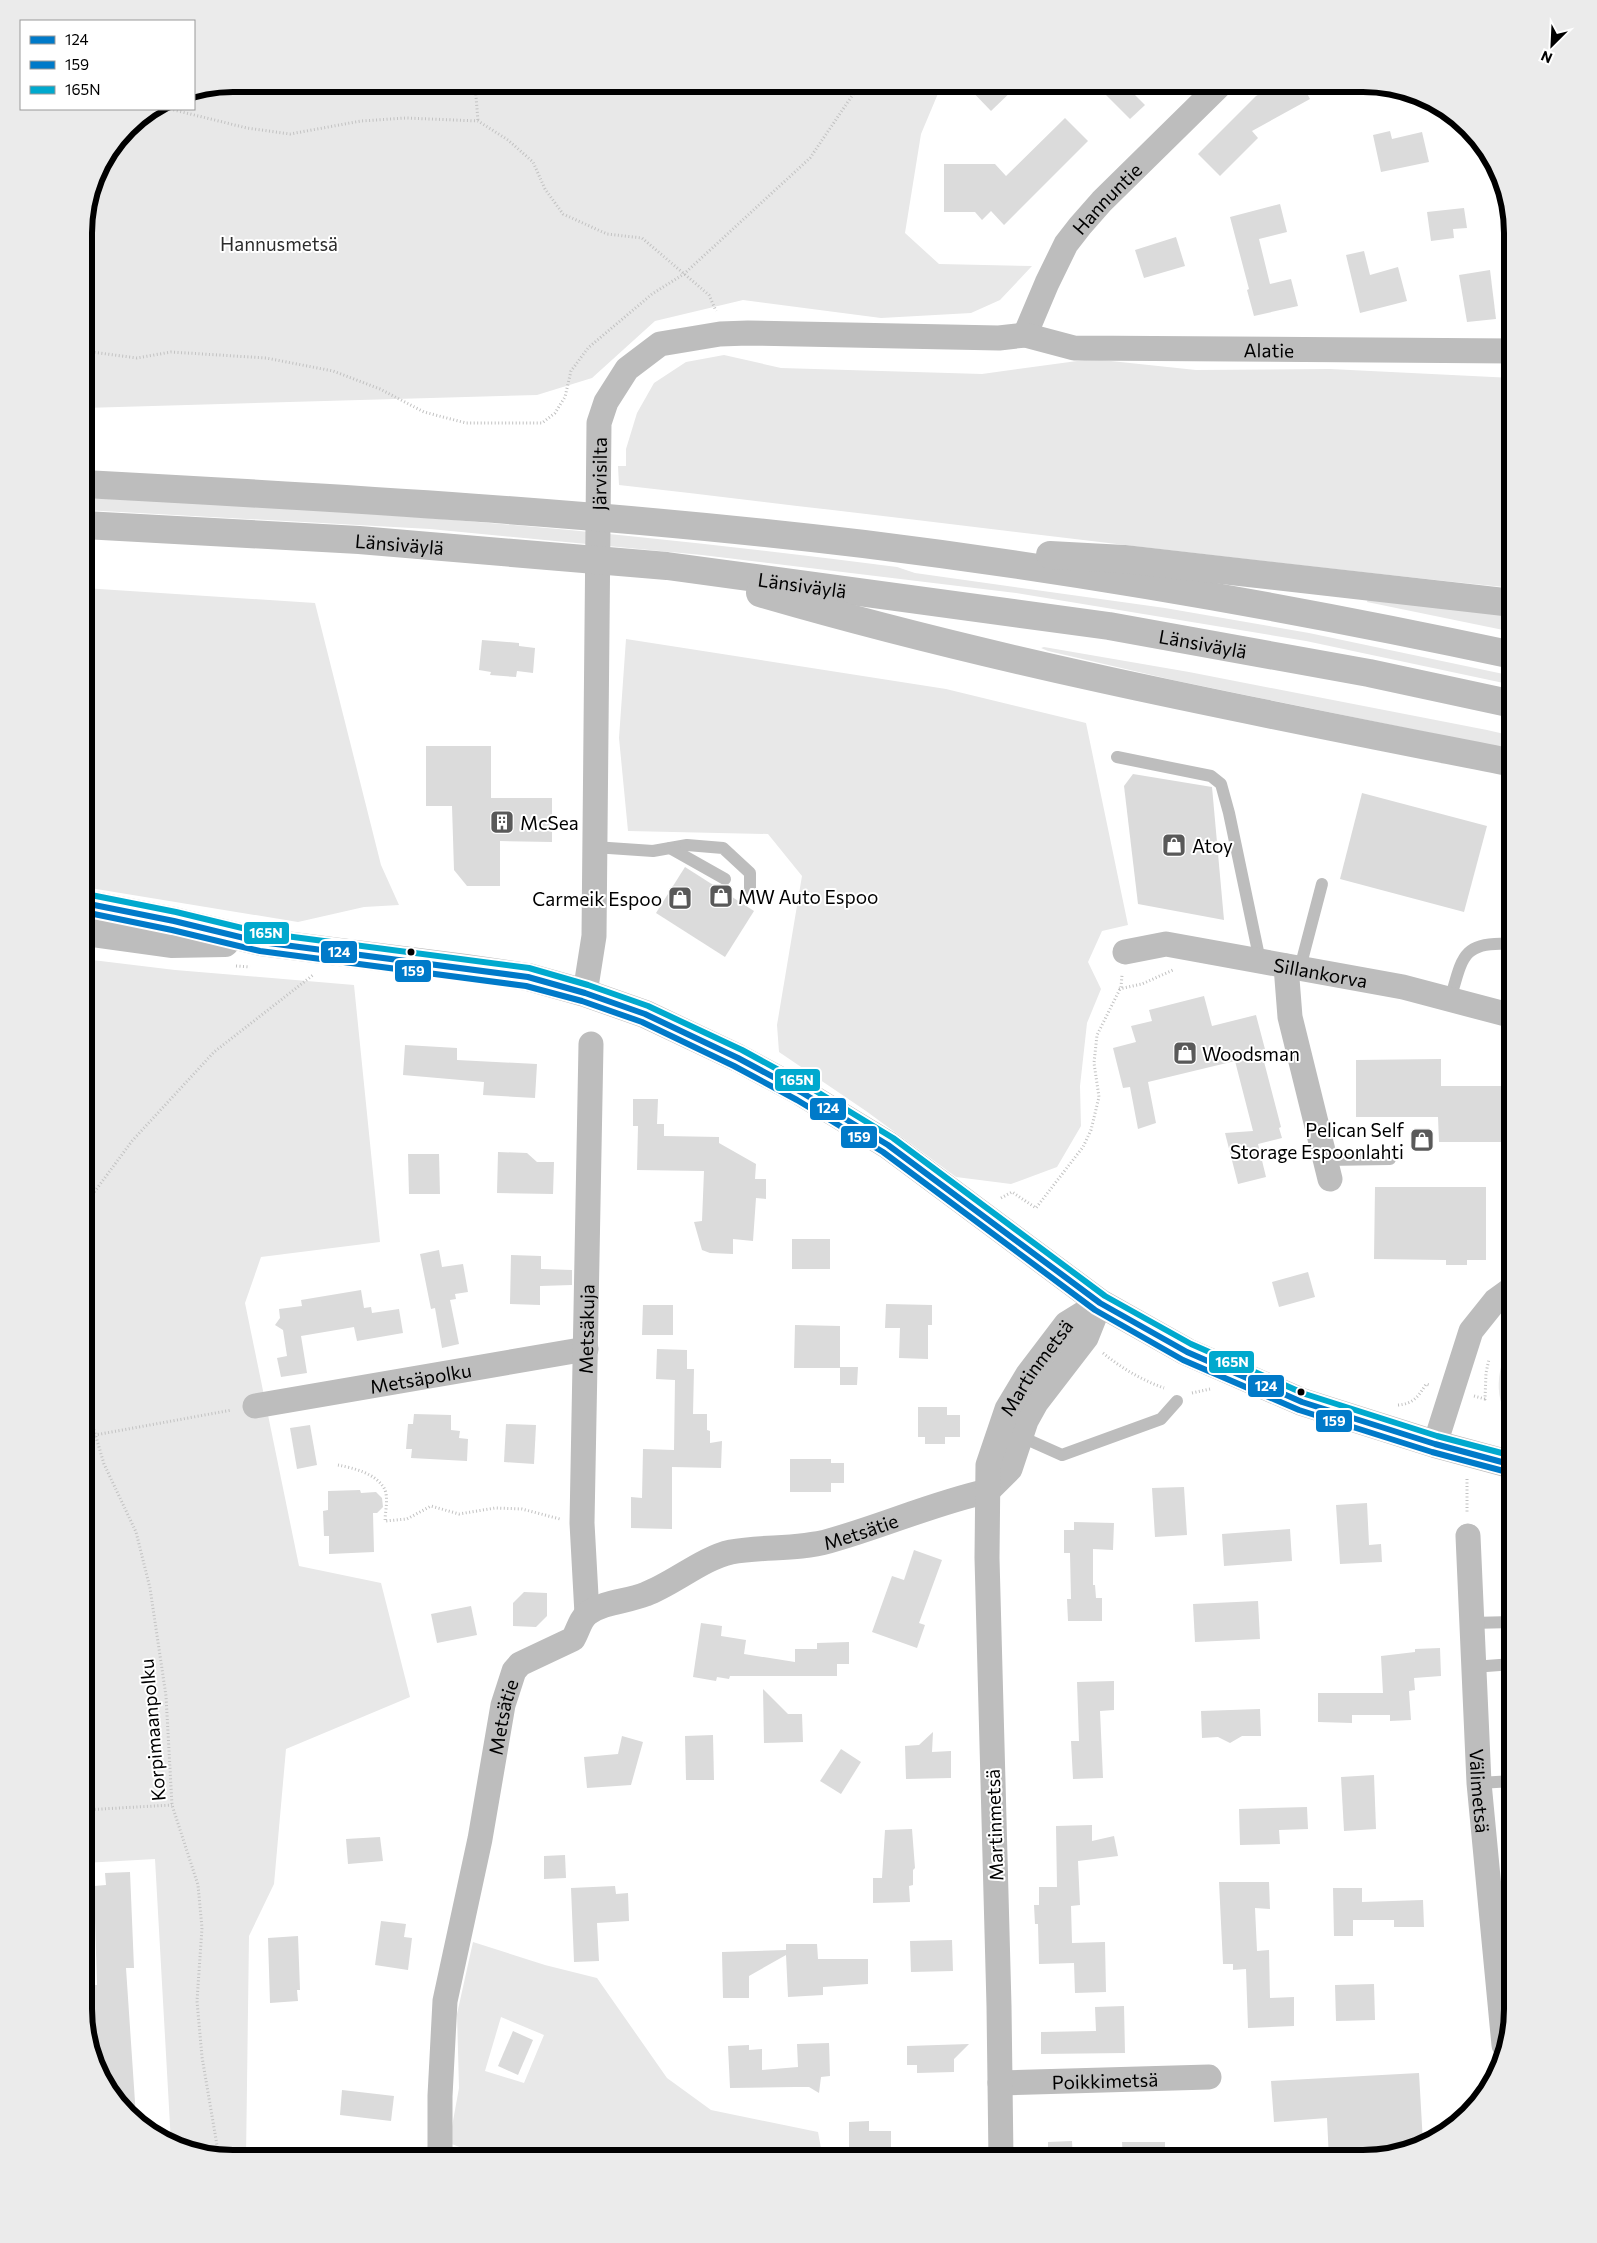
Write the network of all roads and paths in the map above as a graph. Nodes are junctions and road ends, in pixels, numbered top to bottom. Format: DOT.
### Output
graph roads {
  1 [pos="476,93"];
  2 [pos="854,93"];
  3 [pos="1212,93"];
  4 [pos="174,110"];
  5 [pos="478,121"];
  6 [pos="684,274"];
  7 [pos="720,334"];
  8 [pos="1025,335"];
  9 [pos="1504,351"];
  10 [pos="93,352"];
  11 [pos="93,484"];
  12 [pos="93,525"];
  13 [pos="865,545"];
  14 [pos="667,566"];
  15 [pos="1504,602"];
  16 [pos="1504,654"];
  17 [pos="1504,702"];
  18 [pos="1430,746"];
  19 [pos="1117,758"];
  20 [pos="1504,761"];
  21 [pos="1504,773"];
  22 [pos="594,847"];
  23 [pos="670,848"];
  24 [pos="726,879"];
  25 [pos="1322,884"];
  26 [pos="750,893"];
  27 [pos="93,905"];
  28 [pos="93,933"];
  29 [pos="1504,944"];
  30 [pos="1125,952"];
  31 [pos="257,955"];
  32 [pos="1260,961"];
  33 [pos="234,966"];
  34 [pos="1293,967"];
  35 [pos="308,972"];
  36 [pos="585,993"];
  37 [pos="1450,1000"];
  38 [pos="1504,1014"];
  39 [pos="591,1044"];
  40 [pos="1390,1159"];
  41 [pos="1328,1170"];
  42 [pos="92,1194"];
  43 [pos="1036,1208"];
  44 [pos="1504,1294"];
  45 [pos="1100,1303"];
  46 [pos="1086,1338"];
  47 [pos="586,1349"];
  48 [pos="1166,1389"];
  49 [pos="1215,1389"];
  50 [pos="1190,1393"];
  51 [pos="1176,1401"];
  52 [pos="255,1406"];
  53 [pos="92,1423"];
  54 [pos="1010,1432"];
  55 [pos="96,1435"];
  56 [pos="92,1436"];
  57 [pos="1435,1444"];
  58 [pos="1504,1463"];
  59 [pos="338,1466"];
  60 [pos="1476,1478"];
  61 [pos="988,1490"];
  62 [pos="582,1523"];
  63 [pos="1468,1536"];
  64 [pos="587,1614"];
  65 [pos="1504,1622"];
  66 [pos="1471,1623"];
  67 [pos="1504,1665"];
  68 [pos="1473,1667"];
  69 [pos="1504,1782"];
  70 [pos="1479,1783"];
  71 [pos="172,1805"];
  72 [pos="92,1810"];
  73 [pos="1503,2031"];
  74 [pos="1209,2077"];
  75 [pos="1000,2083"];
  76 [pos="218,2149"];
  77 [pos="440,2150"];
  78 [pos="1001,2150"];
  1 -- 5 [label="path"];
  2 -- 6 [label="path"];
  3 -- 8 [label="street, Hannuntie"];
  4 -- 5 [label="path"];
  5 -- 6 [label="path"];
  6 -- 7 [label="path"];
  6 -- 10 [label="path"];
  7 -- 8 [label="street, Järvisilta"];
  7 -- 22 [label="street, Järvisilta"];
  8 -- 9 [label="street, Alatie"];
  11 -- 13 [label="main road"];
  12 -- 14 [label="main road, Länsiväylä"];
  13 -- 15 [label="main road"];
  13 -- 16 [label="main road"];
  14 -- 17 [label="main road, Länsiväylä"];
  14 -- 18 [label="main road"];
  18 -- 20 [label="main road"];
  18 -- 21 [label="main road"];
  19 -- 32 [label="lane"];
  22 -- 23 [label="lane"];
  22 -- 36 [label="street, Järvisilta"];
  23 -- 24 [label="lane"];
  23 -- 26 [label="lane"];
  25 -- 34 [label="lane"];
  27 -- 31 [label="main road"];
  28 -- 31 [label="main road"];
  29 -- 37 [label="lane"];
  30 -- 32 [label="street, Sillankorva"];
  30 -- 43 [label="path"];
  31 -- 33 [label="path"];
  31 -- 36 [label="main road"];
  32 -- 34 [label="street, Sillankorva"];
  34 -- 37 [label="street, Sillankorva"];
  34 -- 41 [label="street"];
  35 -- 42 [label="path"];
  36 -- 45 [label="main road"];
  37 -- 38 [label="street, Sillankorva"];
  39 -- 47 [label="street, Metsäkuja"];
  40 -- 41 [label="lane"];
  44 -- 57 [label="street"];
  45 -- 46 [label="street, Martinmetsä"];
  45 -- 54 [label="street, Martinmetsä"];
  45 -- 57 [label="main road"];
  46 -- 48 [label="path"];
  46 -- 54 [label="street, Martinmetsä"];
  47 -- 52 [label="street, Metsäpolku"];
  47 -- 62 [label="street, Metsäkuja"];
  49 -- 50 [label="path"];
  51 -- 54 [label="lane"];
  52 -- 55 [label="path"];
  53 -- 55 [label="path, Korpimaanpolku"];
  54 -- 61 [label="street, Martinmetsä"];
  55 -- 56 [label="path"];
  55 -- 71 [label="path, Korpimaanpolku"];
  57 -- 58 [label="main road"];
  59 -- 62 [label="path"];
  60 -- 63 [label="path"];
  61 -- 64 [label="street, Metsätie"];
  61 -- 75 [label="street, Martinmetsä"];
  62 -- 64 [label="street, Metsäkuja"];
  63 -- 66 [label="street, Välimetsä"];
  64 -- 77 [label="street, Metsätie"];
  65 -- 66 [label="lane"];
  66 -- 68 [label="street, Välimetsä"];
  67 -- 68 [label="lane"];
  68 -- 70 [label="street, Välimetsä"];
  69 -- 70 [label="lane"];
  70 -- 73 [label="street, Välimetsä"];
  71 -- 72 [label="path"];
  71 -- 76 [label="path, Korpimaanpolku"];
  74 -- 75 [label="street, Poikkimetsä"];
  75 -- 78 [label="street, Martinmetsä"];
}
